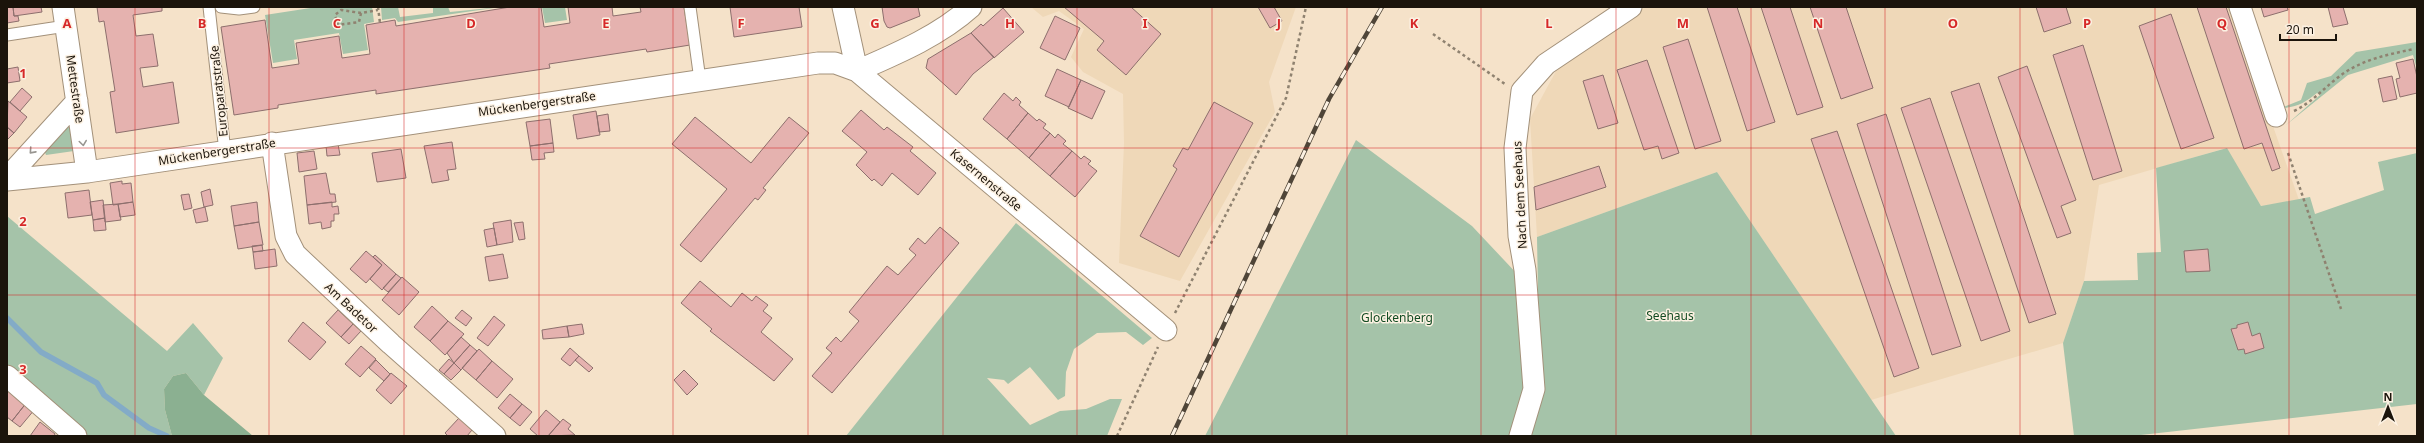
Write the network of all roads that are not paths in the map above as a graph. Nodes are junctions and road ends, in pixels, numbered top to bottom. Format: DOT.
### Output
graph roads {
  1 [pos="209,7"];
  2 [pos="221,7"];
  3 [pos="254,7"];
  4 [pos="690,7"];
  5 [pos="844,7"];
  6 [pos="970,7"];
  7 [pos="1631,7"];
  8 [pos="2240,7"];
  9 [pos="65,17"];
  10 [pos="7,35"];
  11 [pos="857,71"];
  12 [pos="700,80"];
  13 [pos="77,101"];
  14 [pos="2276,116"];
  15 [pos="272,143"];
  16 [pos="225,152"];
  17 [pos="87,172"];
  18 [pos="7,179"];
  19 [pos="1166,330"];
  20 [pos="7,376"];
  21 [pos="76,436"];
  22 [pos="495,436"];
  23 [pos="1520,436"];
  1 -- 16 [label="lane, Europaratstraße"];
  2 -- 3 [label="lane"];
  4 -- 12 [label="lane"];
  5 -- 11 [label="street"];
  6 -- 11 [label="street"];
  7 -- 23 [label="street, Nach dem Seehaus"];
  8 -- 14 [label="street"];
  9 -- 10 [label="lane"];
  9 -- 13 [label="street, Mettestraße"];
  11 -- 12 [label="street, Mückenbergerstraße"];
  11 -- 19 [label="street, Kasernenstraße"];
  12 -- 15 [label="street, Mückenbergerstraße"];
  13 -- 17 [label="street, Mettestraße, one-way"];
  13 -- 18 [label="street, one-way"];
  15 -- 16 [label="street, Mückenbergerstraße"];
  15 -- 22 [label="street, Am Badetor"];
  16 -- 17 [label="street, Mückenbergerstraße"];
  17 -- 18 [label="street, Mückenbergerstraße"];
  20 -- 21 [label="street"];
}
